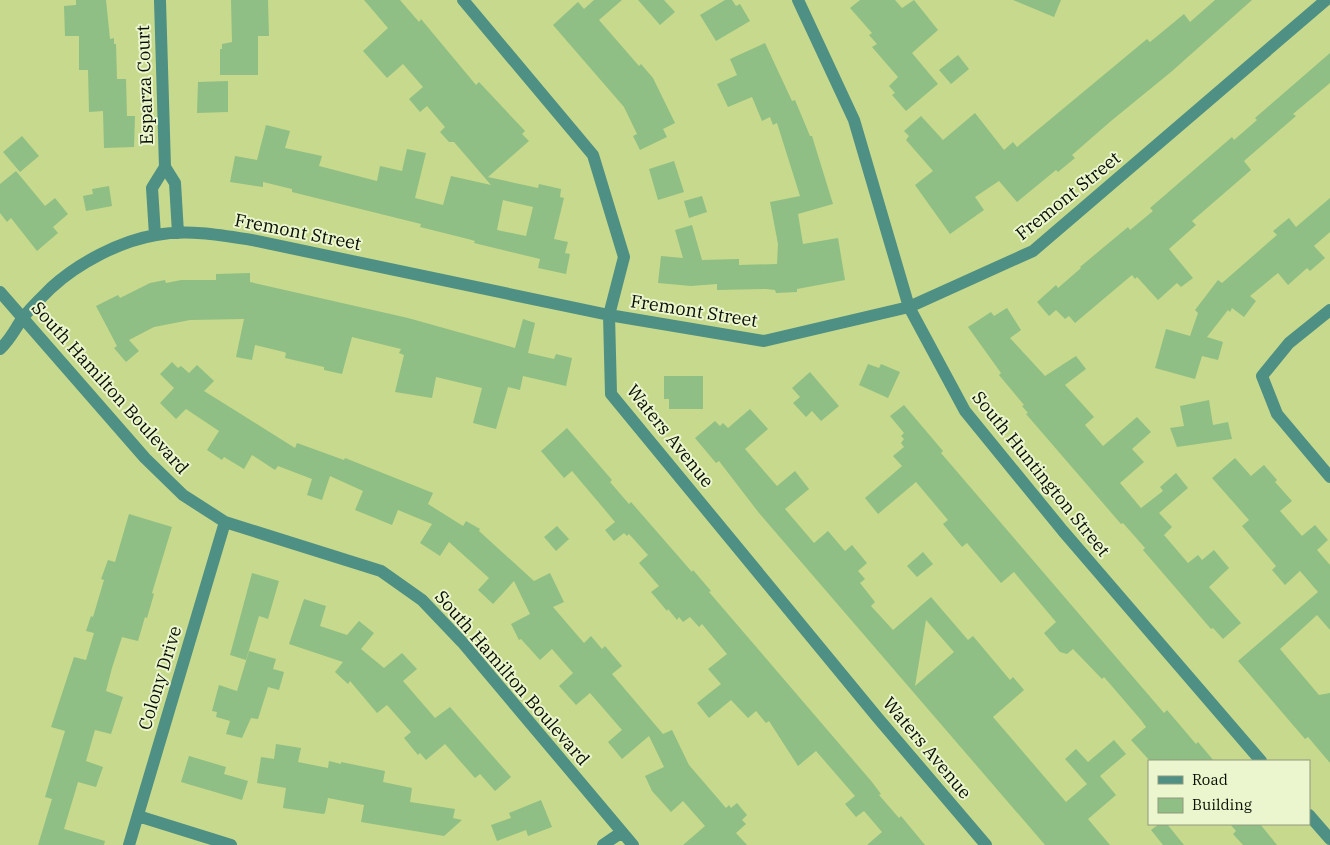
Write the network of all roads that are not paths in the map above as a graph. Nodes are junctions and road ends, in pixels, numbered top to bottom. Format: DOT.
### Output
graph roads {
  1 [pos="463,0"];
  2 [pos="798,0"];
  3 [pos="1326,0"];
  4 [pos="160,1"];
  5 [pos="165,167"];
  6 [pos="178,233"];
  7 [pos="155,235"];
  8 [pos="0,292"];
  9 [pos="909,307"];
  10 [pos="1330,310"];
  11 [pos="609,315"];
  12 [pos="23,318"];
  13 [pos="0,349"];
  14 [pos="1330,477"];
  15 [pos="225,522"];
  16 [pos="1260,760"];
  17 [pos="138,816"];
  18 [pos="1310,816"];
  19 [pos="622,832"];
  20 [pos="1330,839"];
  21 [pos="129,845"];
  22 [pos="231,845"];
  23 [pos="603,845"];
  24 [pos="633,845"];
  25 [pos="986,845"];
  1 -- 11 [label="street, Waters Avenue"];
  2 -- 9 [label="street, South Huntington Street"];
  3 -- 9 [label="street, Fremont Street"];
  4 -- 5 [label="street, Esparza Court"];
  5 -- 6 [label="street, Esparza Court"];
  5 -- 7 [label="street, Esparza Court"];
  6 -- 7 [label="street, Fremont Street"];
  6 -- 11 [label="street, Fremont Street"];
  7 -- 12 [label="street, Fremont Street"];
  8 -- 12 [label="street, South Hamilton Boulevard"];
  9 -- 11 [label="street, Fremont Street"];
  9 -- 16 [label="street, South Huntington Street"];
  10 -- 14 [label="street"];
  11 -- 25 [label="street, Waters Avenue"];
  12 -- 13 [label="street, Fremont Street"];
  12 -- 15 [label="street, South Hamilton Boulevard"];
  15 -- 17 [label="street, Colony Drive"];
  15 -- 19 [label="street, South Hamilton Boulevard"];
  17 -- 21 [label="street, Colony Drive"];
  17 -- 22 [label="street"];
  18 -- 20 [label="street"];
  19 -- 23 [label="street"];
  19 -- 24 [label="street, South Hamilton Boulevard"];
}
